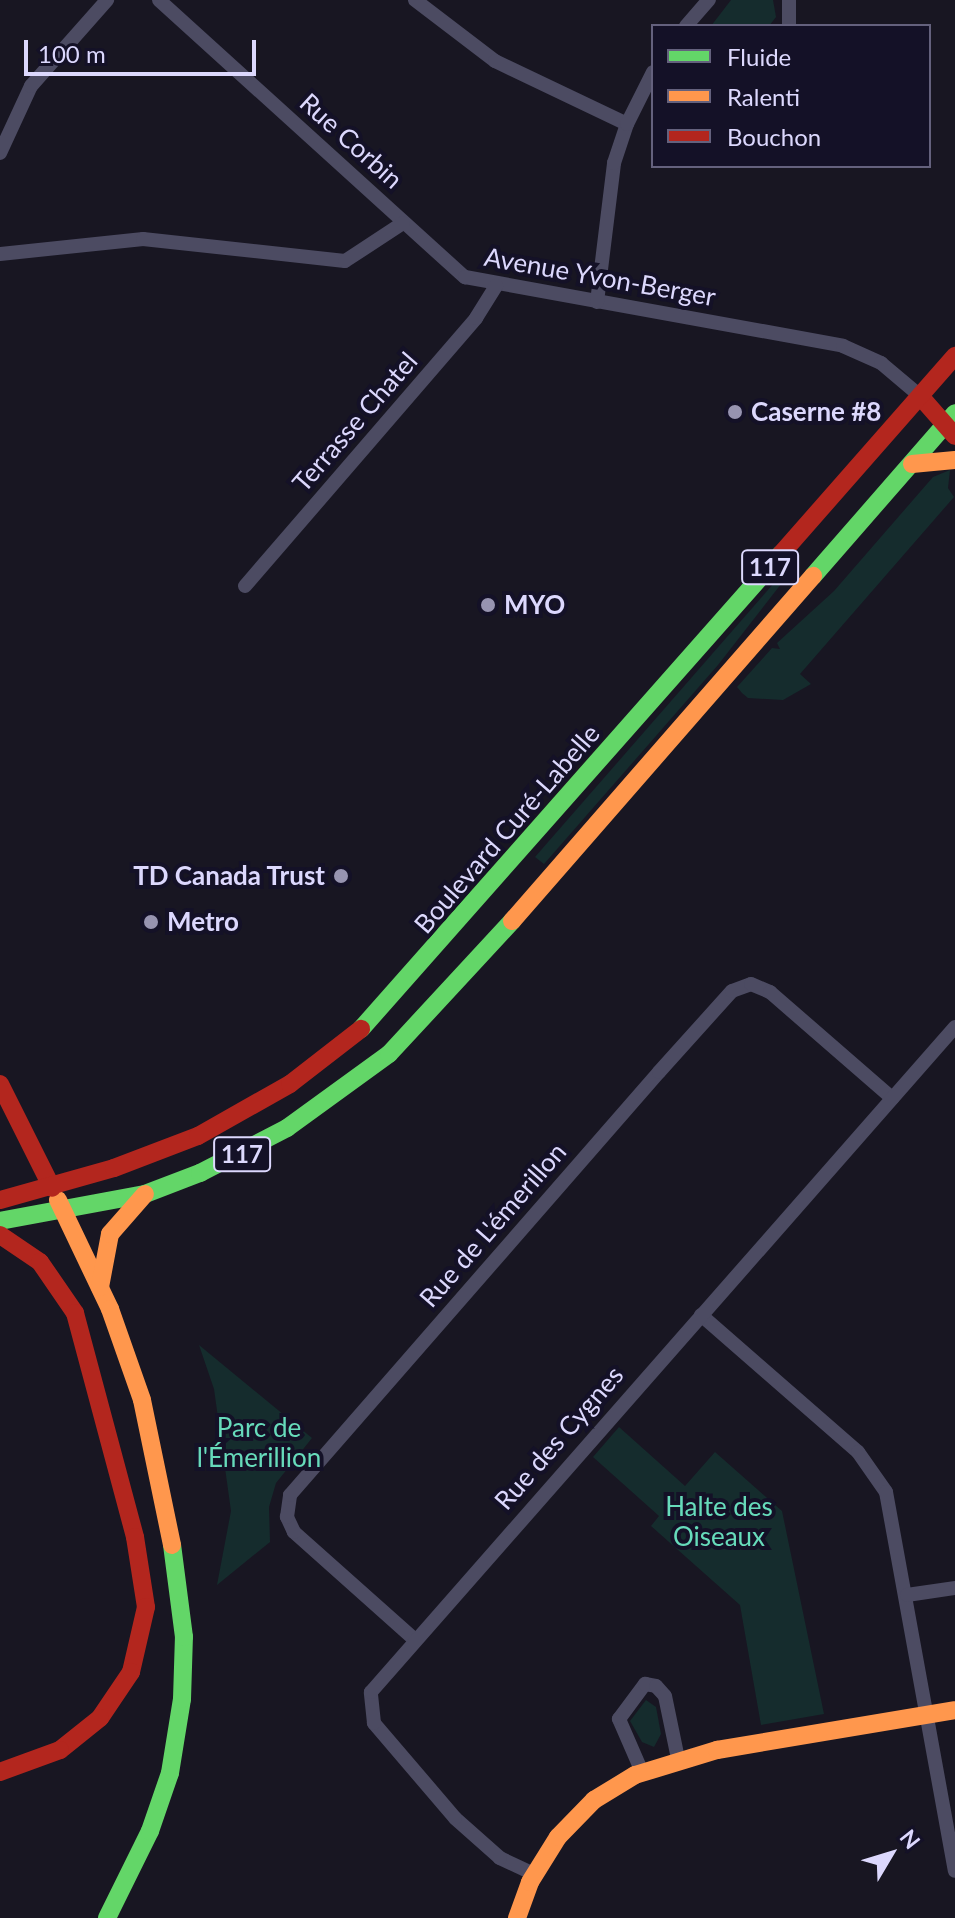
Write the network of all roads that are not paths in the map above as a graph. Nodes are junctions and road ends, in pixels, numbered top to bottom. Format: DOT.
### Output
graph roads {
  1 [pos="107,0"];
  2 [pos="159,0"];
  3 [pos="415,0"];
  4 [pos="709,0"];
  5 [pos="789,0"];
  6 [pos="688,24"];
  7 [pos="789,24"];
  8 [pos="651,76"];
  9 [pos="627,124"];
  10 [pos="0,153"];
  11 [pos="403,223"];
  12 [pos="0,254"];
  13 [pos="496,286"];
  14 [pos="597,302"];
  15 [pos="955,356"];
  16 [pos="920,396"];
  17 [pos="952,422"];
  18 [pos="955,460"];
  19 [pos="912,464"];
  20 [pos="245,586"];
  21 [pos="955,1027"];
  22 [pos="0,1084"];
  23 [pos="892,1098"];
  24 [pos="52,1188"];
  25 [pos="145,1194"];
  26 [pos="0,1200"];
  27 [pos="63,1211"];
  28 [pos="0,1221"];
  29 [pos="0,1235"];
  30 [pos="100,1287"];
  31 [pos="701,1315"];
  32 [pos="955,1588"];
  33 [pos="907,1595"];
  34 [pos="414,1639"];
  35 [pos="955,1710"];
  36 [pos="927,1714"];
  37 [pos="678,1759"];
  38 [pos="0,1772"];
  39 [pos="642,1772"];
  40 [pos="955,1871"];
  41 [pos="534,1874"];
  42 [pos="107,1918"];
  43 [pos="517,1918"];
  1 -- 10 [label="street"];
  2 -- 11 [label="street, Rue Corbin"];
  3 -- 9 [label="street"];
  4 -- 6 [label="street"];
  5 -- 7 [label="street"];
  8 -- 9 [label="street"];
  9 -- 14 [label="street"];
  11 -- 12 [label="street"];
  11 -- 13 [label="street, Avenue Yvon-Berger"];
  13 -- 14 [label="street, Avenue Yvon-Berger"];
  13 -- 20 [label="street, Terrasse Chatel"];
  14 -- 16 [label="street, Avenue Yvon-Berger"];
  15 -- 16 [label="main road, Boulevard Curé-Labelle / 117"];
  16 -- 17 [label="main road"];
  16 -- 24 [label="main road, Boulevard Curé-Labelle / 117"];
  17 -- 19 [label="main road, 117"];
  18 -- 19 [label="main road"];
  19 -- 25 [label="main road, 117"];
  21 -- 23 [label="street, Rue des Cygnes"];
  22 -- 24 [label="main road"];
  23 -- 31 [label="street, Rue des Cygnes"];
  23 -- 34 [label="street, Rue de L'émerillon"];
  24 -- 26 [label="main road, Boulevard Curé-Labelle / 117"];
  24 -- 27 [label="main road"];
  25 -- 27 [label="main road, 117"];
  25 -- 30 [label="main road"];
  27 -- 28 [label="main road, 117"];
  27 -- 30 [label="main road"];
  29 -- 38 [label="main road"];
  30 -- 42 [label="main road"];
  31 -- 33 [label="street"];
  31 -- 34 [label="street, Rue des Cygnes"];
  32 -- 33 [label="street"];
  33 -- 36 [label="street"];
  34 -- 41 [label="street, Rue des Cygnes"];
  35 -- 36 [label="main road"];
  36 -- 37 [label="main road"];
  36 -- 40 [label="street"];
  37 -- 39 [label="main road"];
  37 -- 39 [label="street"];
  39 -- 41 [label="main road"];
  41 -- 43 [label="main road"];
}
